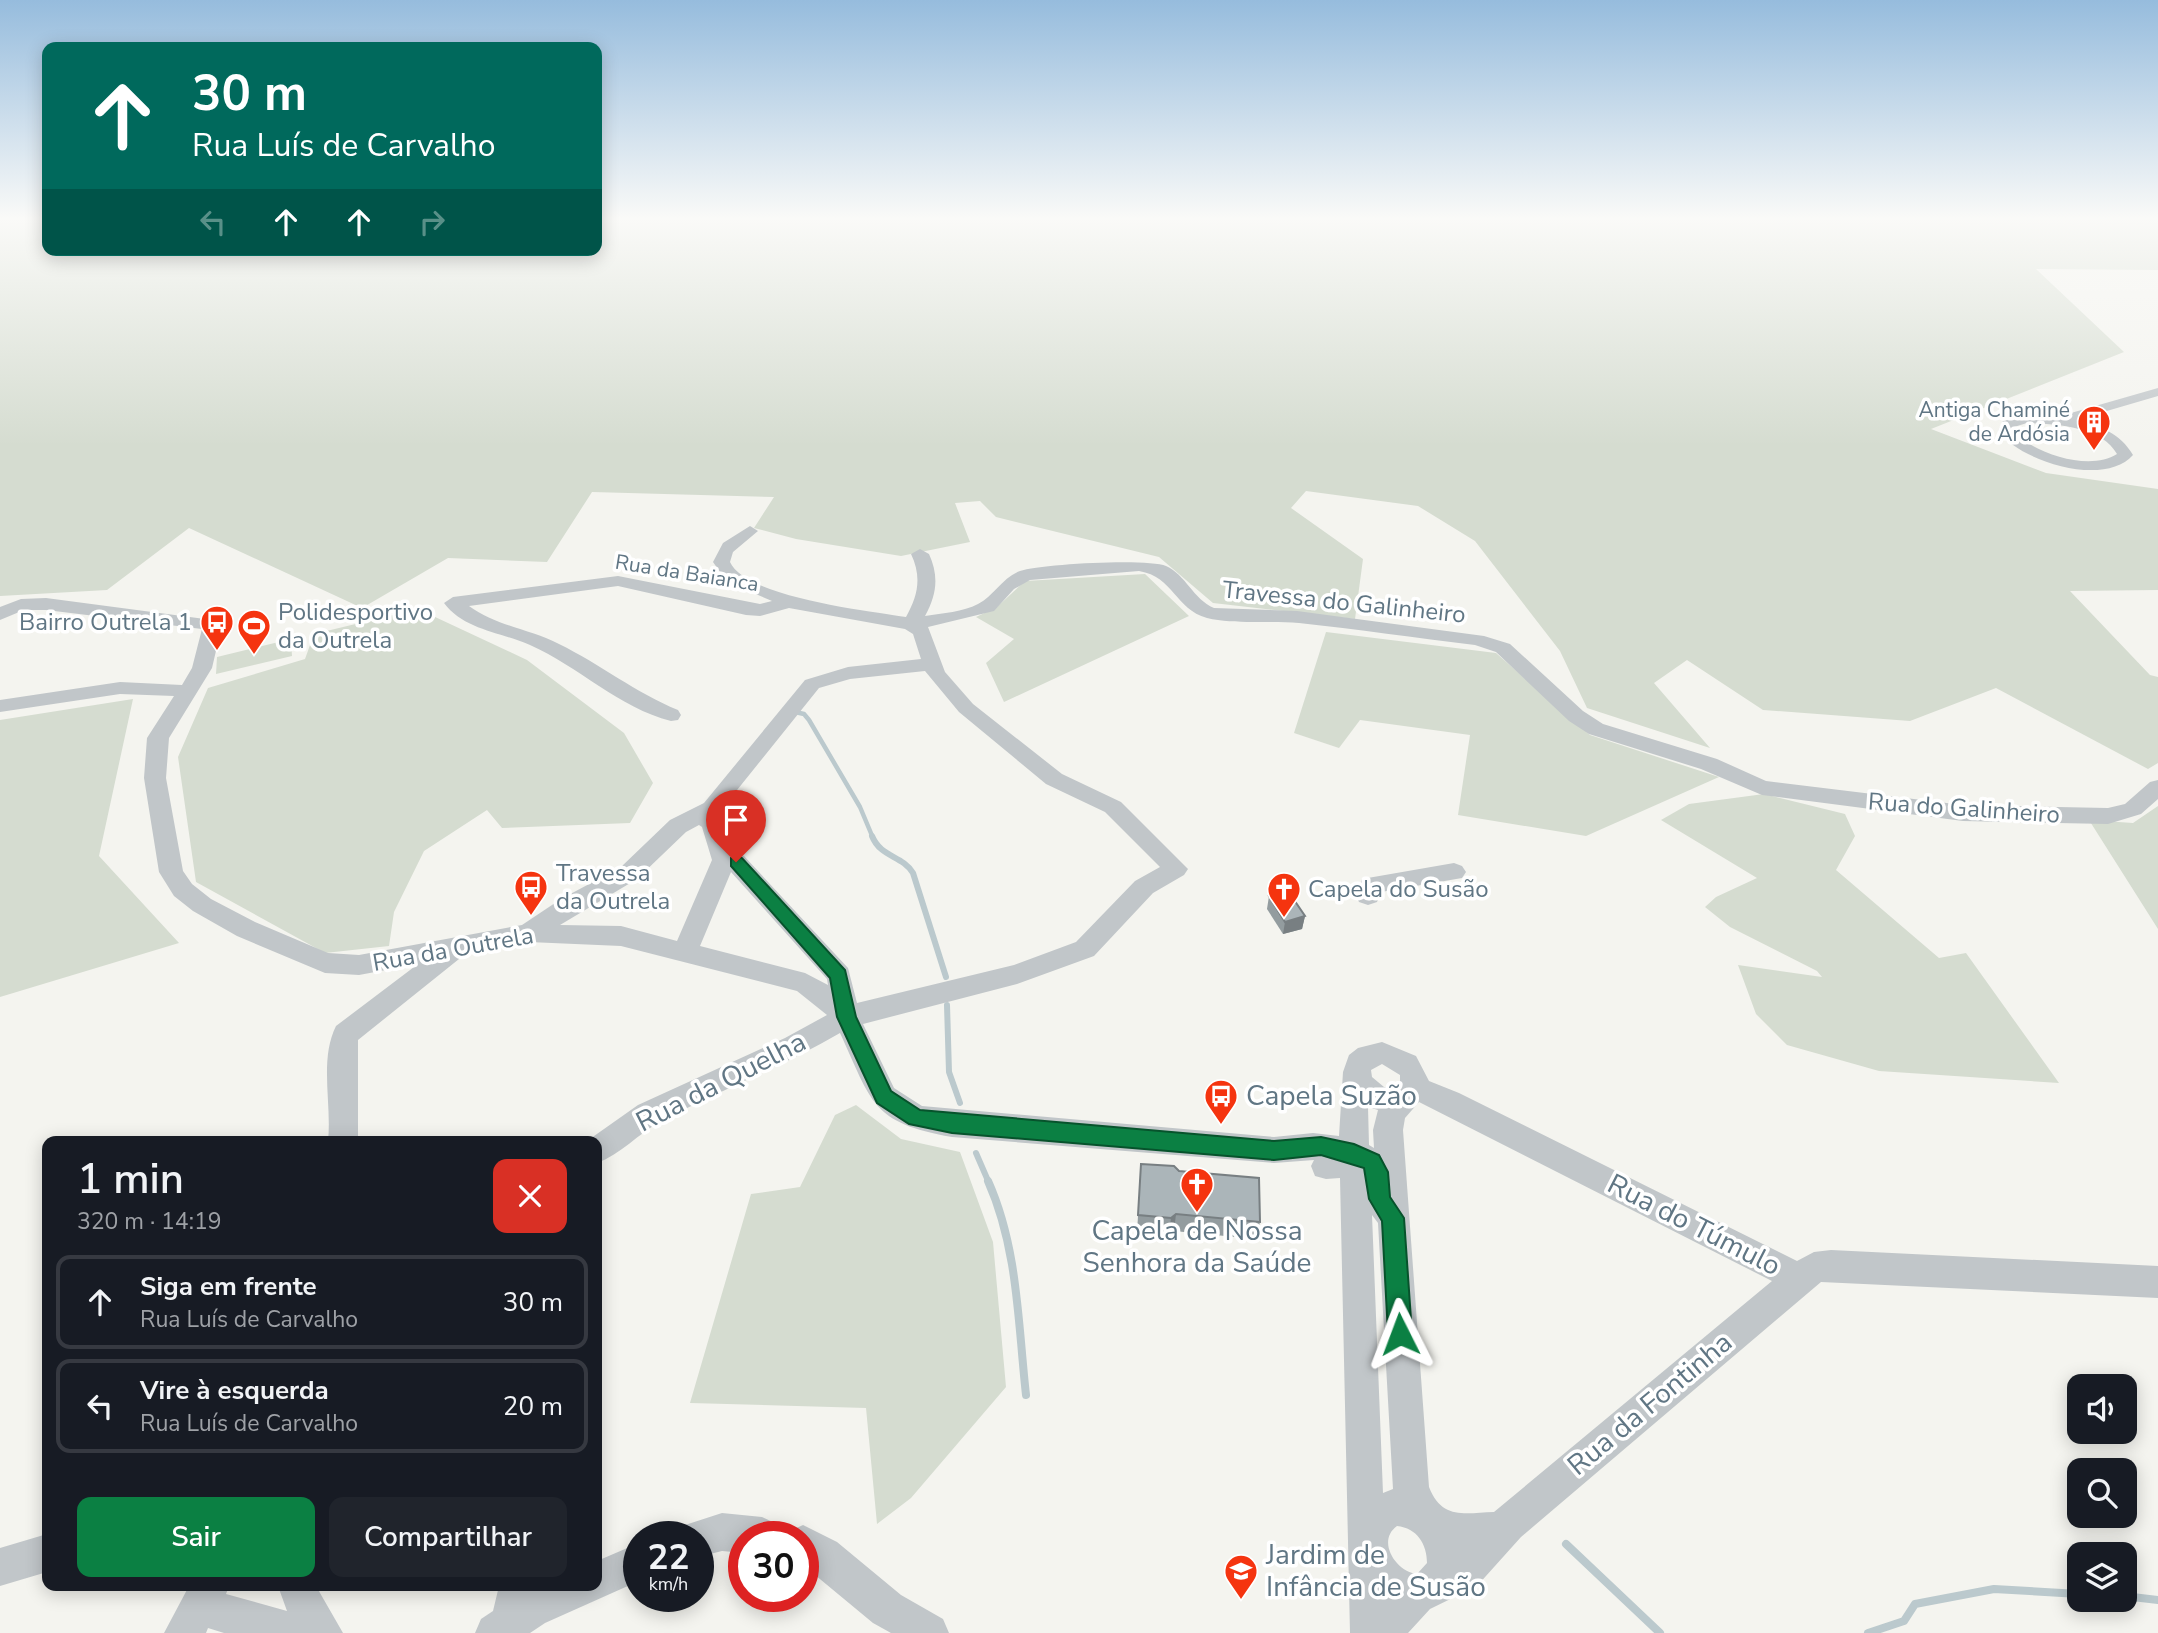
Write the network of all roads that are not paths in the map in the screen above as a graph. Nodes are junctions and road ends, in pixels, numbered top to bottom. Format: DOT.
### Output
graph roads {
  1 [pos="2158,392"];
  2 [pos="2158,405"];
  3 [pos="2058,421"];
  4 [pos="2102,434"];
  5 [pos="750,531"];
  6 [pos="920,554"];
  7 [pos="789,602"];
  8 [pos="0,614"];
  9 [pos="911,624"];
  10 [pos="933,664"];
  11 [pos="189,691"];
  12 [pos="0,706"];
  13 [pos="671,715"];
  14 [pos="2158,787"];
  15 [pos="1762,788"];
  16 [pos="698,815"];
  17 [pos="724,860"];
  18 [pos="1454,872"];
  19 [pos="1368,896"];
  20 [pos="529,933"];
  21 [pos="459,947"];
  22 [pos="686,950"];
  23 [pos="846,1017"];
  24 [pos="1357,1077"];
  25 [pos="1403,1100"];
  26 [pos="345,1136"];
  27 [pos="602,1146"];
  28 [pos="1274,1150"];
  29 [pos="1348,1158"];
  30 [pos="1393,1218"];
  31 [pos="1799,1278"];
  32 [pos="2158,1282"];
  33 [pos="1427,1518"];
  34 [pos="1501,1530"];
  35 [pos="1369,1543"];
  36 [pos="819,1552"];
  37 [pos="42,1554"];
  38 [pos="0,1567"];
  39 [pos="623,1569"];
  40 [pos="602,1578"];
  41 [pos="1429,1587"];
  42 [pos="299,1591"];
  43 [pos="516,1591"];
  44 [pos="572,1591"];
  45 [pos="197,1608"];
  46 [pos="503,1628"];
  47 [pos="295,1633"];
  48 [pos="323,1633"];
  49 [pos="929,1633"];
  50 [pos="1370,1633"];
  51 [pos="1382,1633"];
  1 -- 3 [label="street"];
  2 -- 4 [label="street"];
  3 -- 4 [label="street"];
  3 -- 4 [label="street"];
  5 -- 7 [label="street"];
  6 -- 9 [label="street"];
  7 -- 9 [label="street"];
  7 -- 13 [label="street, Rua da Baianca"];
  8 -- 11 [label="street, Rua da Outrela"];
  9 -- 10 [label="street"];
  9 -- 15 [label="street, Travessa do Galinheiro"];
  10 -- 16 [label="street"];
  10 -- 23 [label="street"];
  11 -- 12 [label="street"];
  11 -- 21 [label="street, Rua da Outrela"];
  14 -- 15 [label="street, Rua do Galinheiro"];
  16 -- 17 [label="street"];
  16 -- 20 [label="street"];
  17 -- 22 [label="street"];
  17 -- 23 [label="street"];
  18 -- 19 [label="street"];
  20 -- 21 [label="street, Rua da Outrela"];
  20 -- 22 [label="street, Rua da Outrela"];
  21 -- 26 [label="street"];
  22 -- 23 [label="street, Rua da Outrela"];
  23 -- 27 [label="street, Rua da Quelha"];
  23 -- 28 [label="street"];
  24 -- 25 [label="street"];
  24 -- 25 [label="street"];
  24 -- 29 [label="street"];
  25 -- 29 [label="street"];
  25 -- 30 [label="street"];
  25 -- 31 [label="street, Rua do Túmulo"];
  28 -- 29 [label="street"];
  29 -- 30 [label="street"];
  29 -- 35 [label="street"];
  30 -- 33 [label="street"];
  31 -- 32 [label="street, Rua do Túmulo"];
  31 -- 34 [label="street, Rua da Fontinha"];
  33 -- 34 [label="street"];
  33 -- 35 [label="street"];
  33 -- 41 [label="street"];
  34 -- 41 [label="street, Rua da Fontinha"];
  35 -- 41 [label="street"];
  35 -- 50 [label="street"];
  36 -- 49 [label="street"];
  37 -- 38 [label="street"];
  39 -- 40 [label="street"];
  41 -- 51 [label="street"];
  42 -- 48 [label="street"];
  43 -- 46 [label="street"];
  44 -- 46 [label="street"];
  45 -- 47 [label="street"];
}
